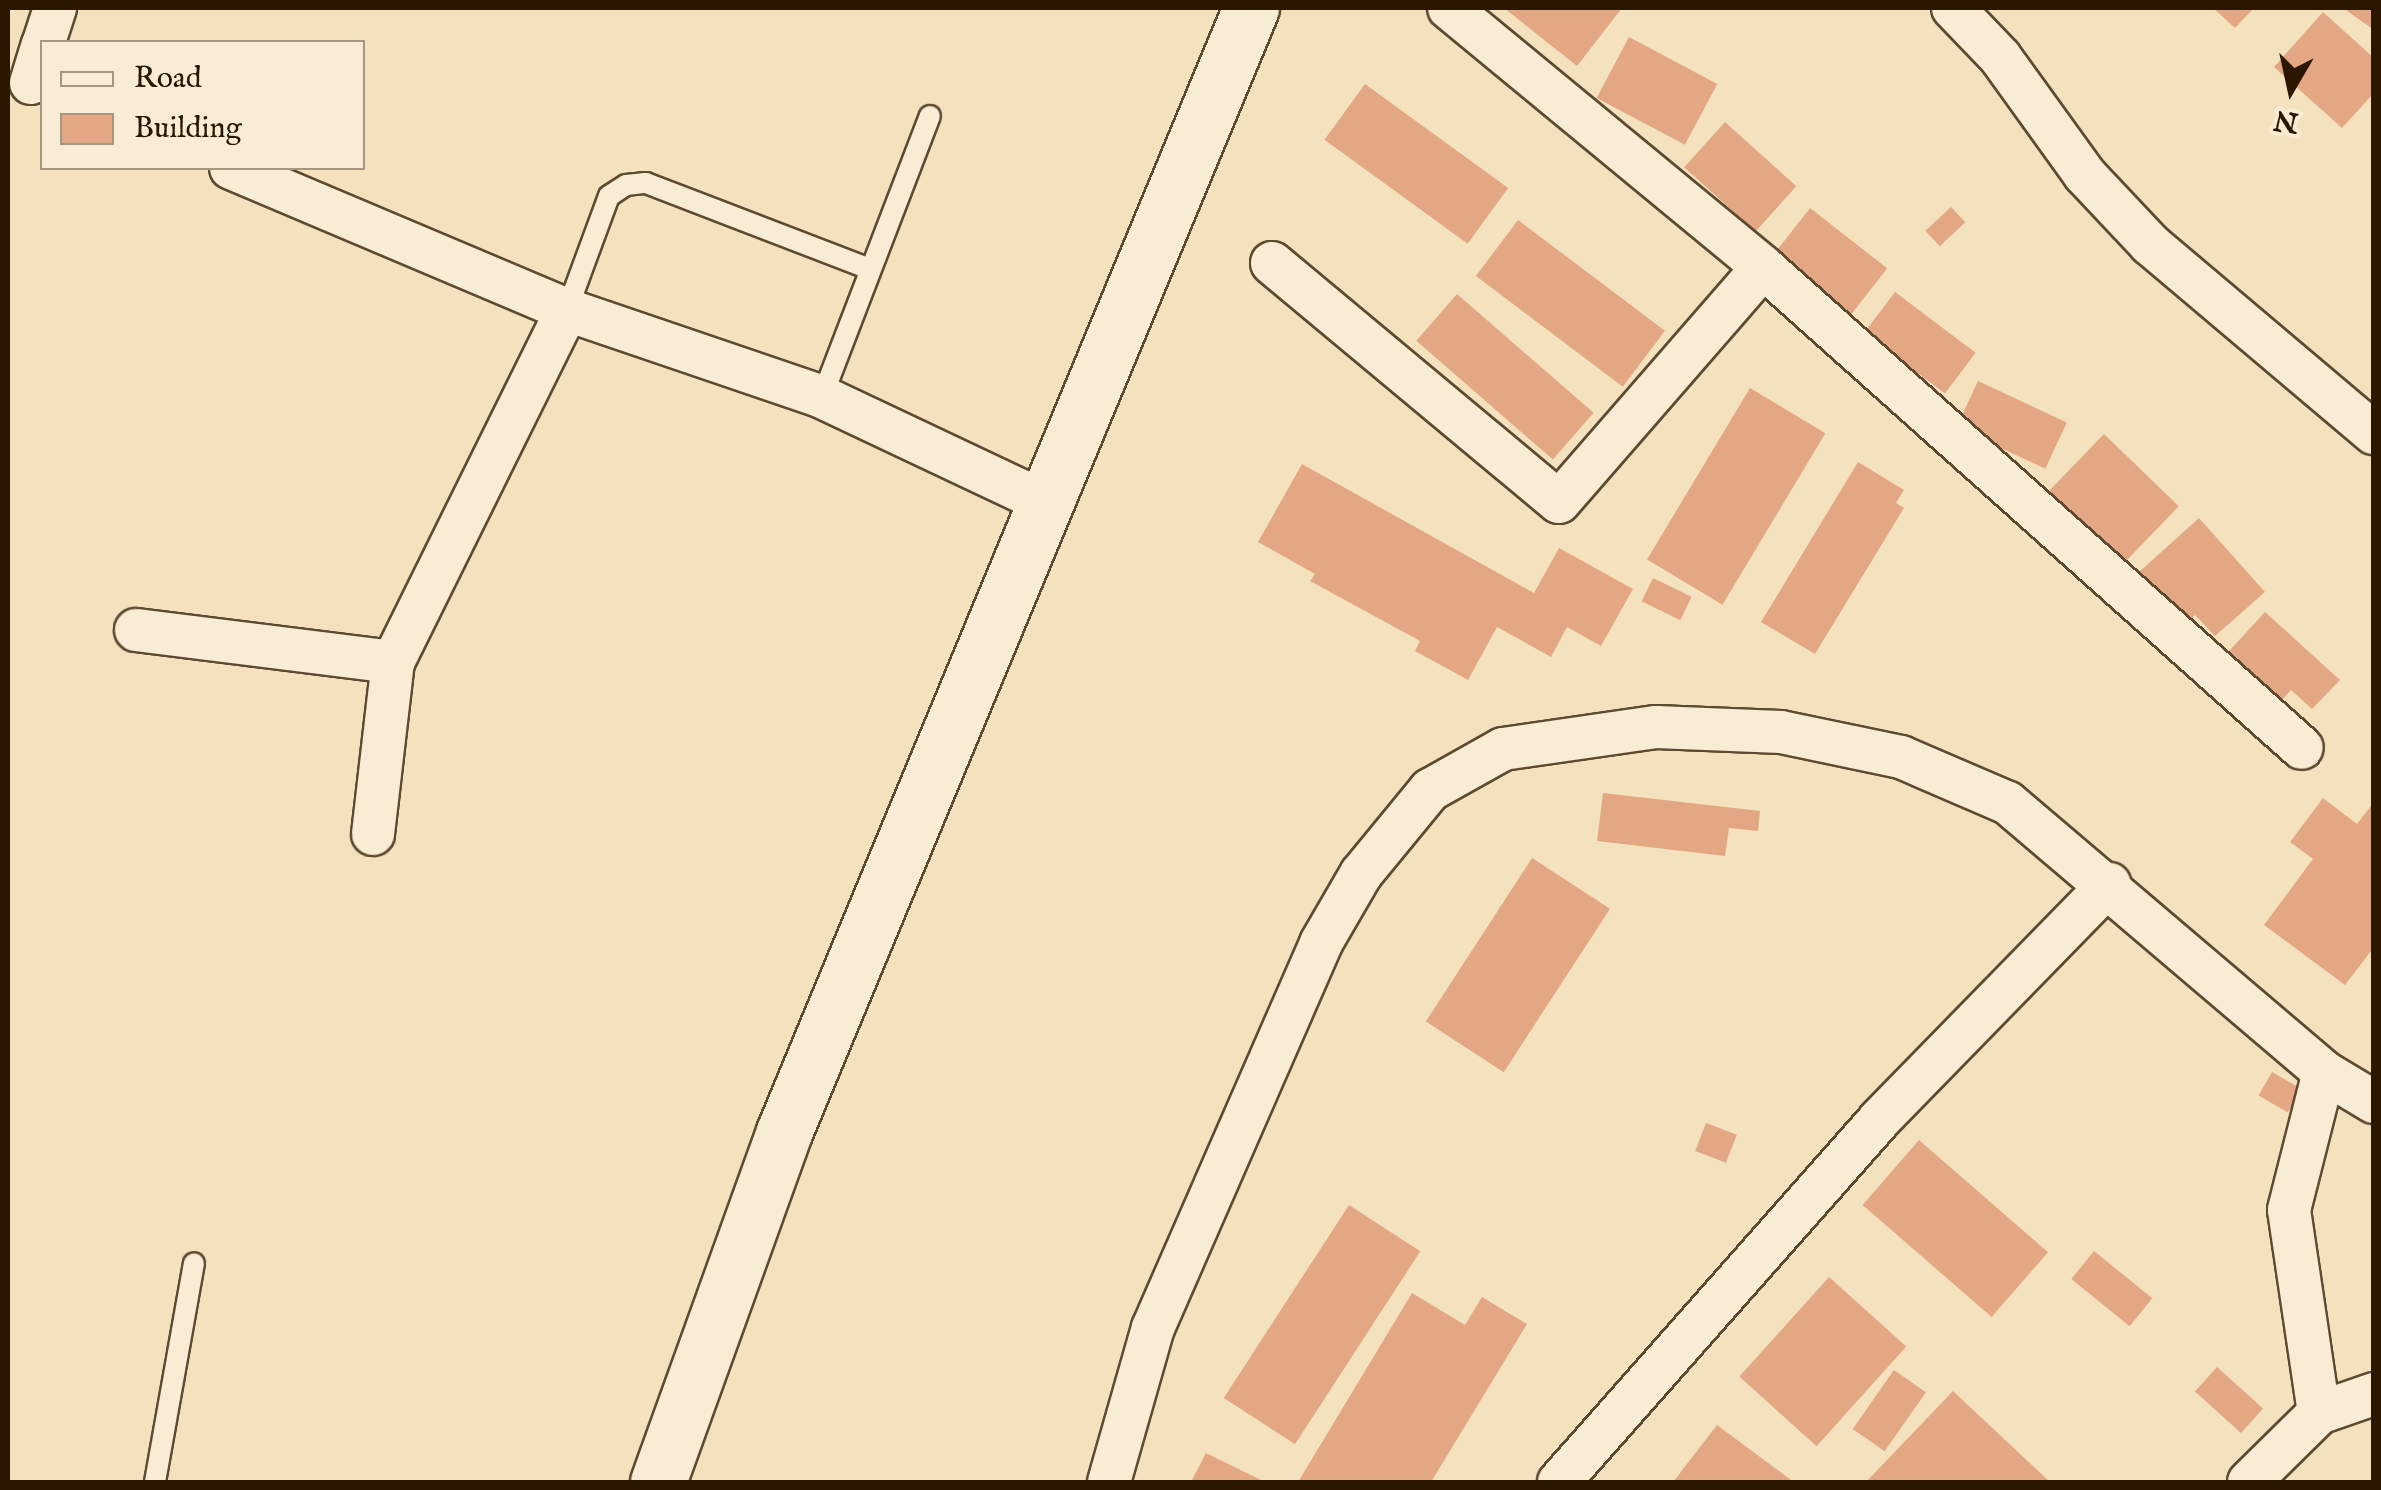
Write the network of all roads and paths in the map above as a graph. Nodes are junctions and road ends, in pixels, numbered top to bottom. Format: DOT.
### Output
graph roads {
  1 [pos="55,8"];
  2 [pos="1251,8"];
  3 [pos="1449,8"];
  4 [pos="1953,8"];
  5 [pos="43,40"];
  6 [pos="930,116"];
  7 [pos="237,170"];
  8 [pos="1272,263"];
  9 [pos="868,268"];
  10 [pos="1763,268"];
  11 [pos="567,310"];
  12 [pos="822,397"];
  13 [pos="2374,433"];
  14 [pos="1044,502"];
  15 [pos="136,630"];
  16 [pos="393,662"];
  17 [pos="2302,748"];
  18 [pos="373,834"];
  19 [pos="2109,884"];
  20 [pos="2324,1072"];
  21 [pos="2374,1102"];
  22 [pos="194,1263"];
  23 [pos="2374,1394"];
  24 [pos="2319,1412"];
  25 [pos="155,1482"];
  26 [pos="658,1482"];
  27 [pos="1109,1482"];
  28 [pos="1559,1482"];
  29 [pos="2248,1482"];
  1 -- 5 [label="street"];
  2 -- 14 [label="street"];
  3 -- 10 [label="street"];
  4 -- 13 [label="street"];
  6 -- 9 [label="lane"];
  7 -- 11 [label="street"];
  8 -- 10 [label="street"];
  9 -- 11 [label="lane"];
  9 -- 12 [label="lane"];
  10 -- 17 [label="street"];
  11 -- 12 [label="street"];
  11 -- 16 [label="street"];
  12 -- 14 [label="street"];
  14 -- 26 [label="street"];
  15 -- 16 [label="street"];
  16 -- 18 [label="street"];
  19 -- 20 [label="street"];
  19 -- 27 [label="street"];
  19 -- 28 [label="street"];
  20 -- 21 [label="street"];
  20 -- 24 [label="street"];
  22 -- 25 [label="lane"];
  23 -- 24 [label="street"];
  24 -- 29 [label="street"];
}
